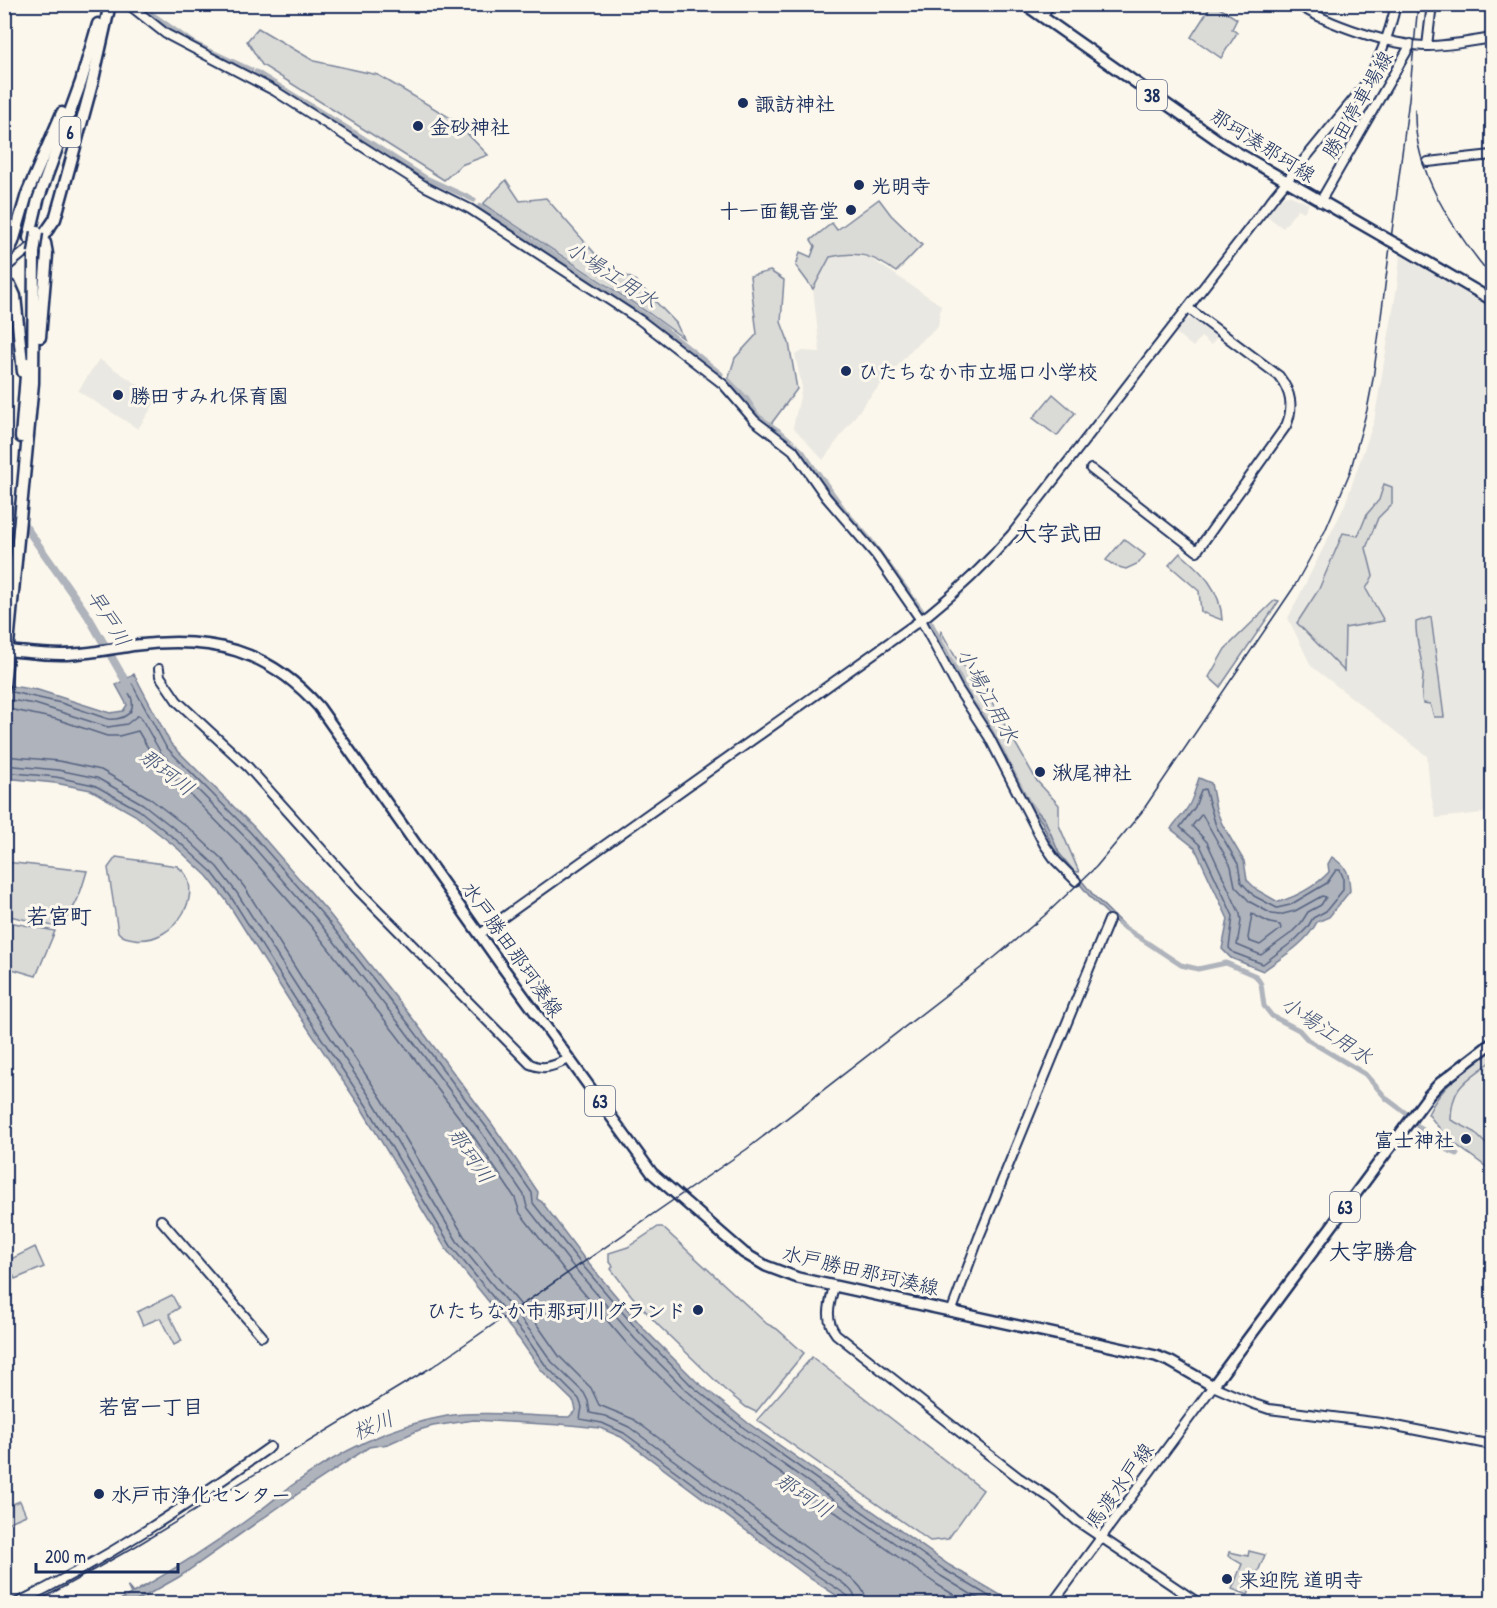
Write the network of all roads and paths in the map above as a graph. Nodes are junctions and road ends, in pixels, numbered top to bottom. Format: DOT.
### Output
graph roads {
  1 [pos="103,4"];
  2 [pos="110,4"];
  3 [pos="128,4"];
  4 [pos="1024,4"];
  5 [pos="1050,4"];
  6 [pos="1297,4"];
  7 [pos="1396,4"];
  8 [pos="1435,4"];
  9 [pos="1042,17"];
  10 [pos="98,34"];
  11 [pos="1492,38"];
  12 [pos="1387,41"];
  13 [pos="1411,44"];
  14 [pos="1427,46"];
  15 [pos="1492,155"];
  16 [pos="1428,162"];
  17 [pos="1286,182"];
  18 [pos="1320,202"];
  19 [pos="36,236"];
  20 [pos="4,260"];
  21 [pos="4,269"];
  22 [pos="4,283"];
  23 [pos="1492,300"];
  24 [pos="1188,308"];
  25 [pos="28,405"];
  26 [pos="1091,469"];
  27 [pos="16,537"];
  28 [pos="4,617"];
  29 [pos="921,620"];
  30 [pos="13,651"];
  31 [pos="159,669"];
  32 [pos="4,686"];
  33 [pos="1076,881"];
  34 [pos="1109,920"];
  35 [pos="480,934"];
  36 [pos="1492,1043"];
  37 [pos="569,1059"];
  38 [pos="161,1220"];
  39 [pos="834,1286"];
  40 [pos="952,1310"];
  41 [pos="262,1336"];
  42 [pos="1213,1386"];
  43 [pos="1492,1445"];
  44 [pos="270,1447"];
  45 [pos="1100,1538"];
  46 [pos="15,1604"];
  47 [pos="1052,1604"];
  48 [pos="1200,1604"];
  1 -- 10 [label="highway, 6"];
  2 -- 10 [label="highway, 6"];
  3 -- 29 [label="street"];
  4 -- 9 [label="main road, 那珂湊那珂線 / 38"];
  5 -- 9 [label="street"];
  6 -- 12 [label="street"];
  7 -- 12 [label="street"];
  8 -- 14 [label="street"];
  9 -- 17 [label="main road, 那珂湊那珂線 / 38"];
  10 -- 19 [label="highway, 6"];
  10 -- 20 [label="highway"];
  11 -- 14 [label="street, 勝田停車場線"];
  12 -- 13 [label="street"];
  12 -- 17 [label="street"];
  13 -- 14 [label="street, 勝田停車場線"];
  13 -- 18 [label="street, 勝田停車場線"];
  15 -- 16 [label="street"];
  17 -- 18 [label="main road, 那珂湊那珂線 / 38"];
  17 -- 24 [label="street"];
  18 -- 23 [label="main road, 那珂湊那珂線 / 38"];
  19 -- 21 [label="street"];
  19 -- 25 [label="highway, 6, bridge"];
  19 -- 25 [label="highway"];
  22 -- 25 [label="highway"];
  24 -- 26 [label="street"];
  24 -- 29 [label="street"];
  25 -- 27 [label="highway, 6"];
  27 -- 28 [label="highway, 6"];
  27 -- 32 [label="highway, 6"];
  29 -- 33 [label="street"];
  29 -- 35 [label="street"];
  30 -- 35 [label="main road, 水戸勝田那珂湊線 / 63"];
  31 -- 37 [label="street"];
  34 -- 40 [label="street"];
  35 -- 37 [label="main road, 水戸勝田那珂湊線 / 63"];
  36 -- 42 [label="main road, 63"];
  37 -- 39 [label="main road, 水戸勝田那珂湊線 / 63"];
  38 -- 41 [label="street"];
  39 -- 40 [label="main road, 水戸勝田那珂湊線 / 63"];
  39 -- 45 [label="street"];
  40 -- 42 [label="main road, 水戸勝田那珂湊線 / 63"];
  42 -- 43 [label="street"];
  42 -- 45 [label="street, 馬渡水戸線"];
  44 -- 46 [label="street"];
  45 -- 47 [label="street, 馬渡水戸線"];
  45 -- 48 [label="street"];
}
